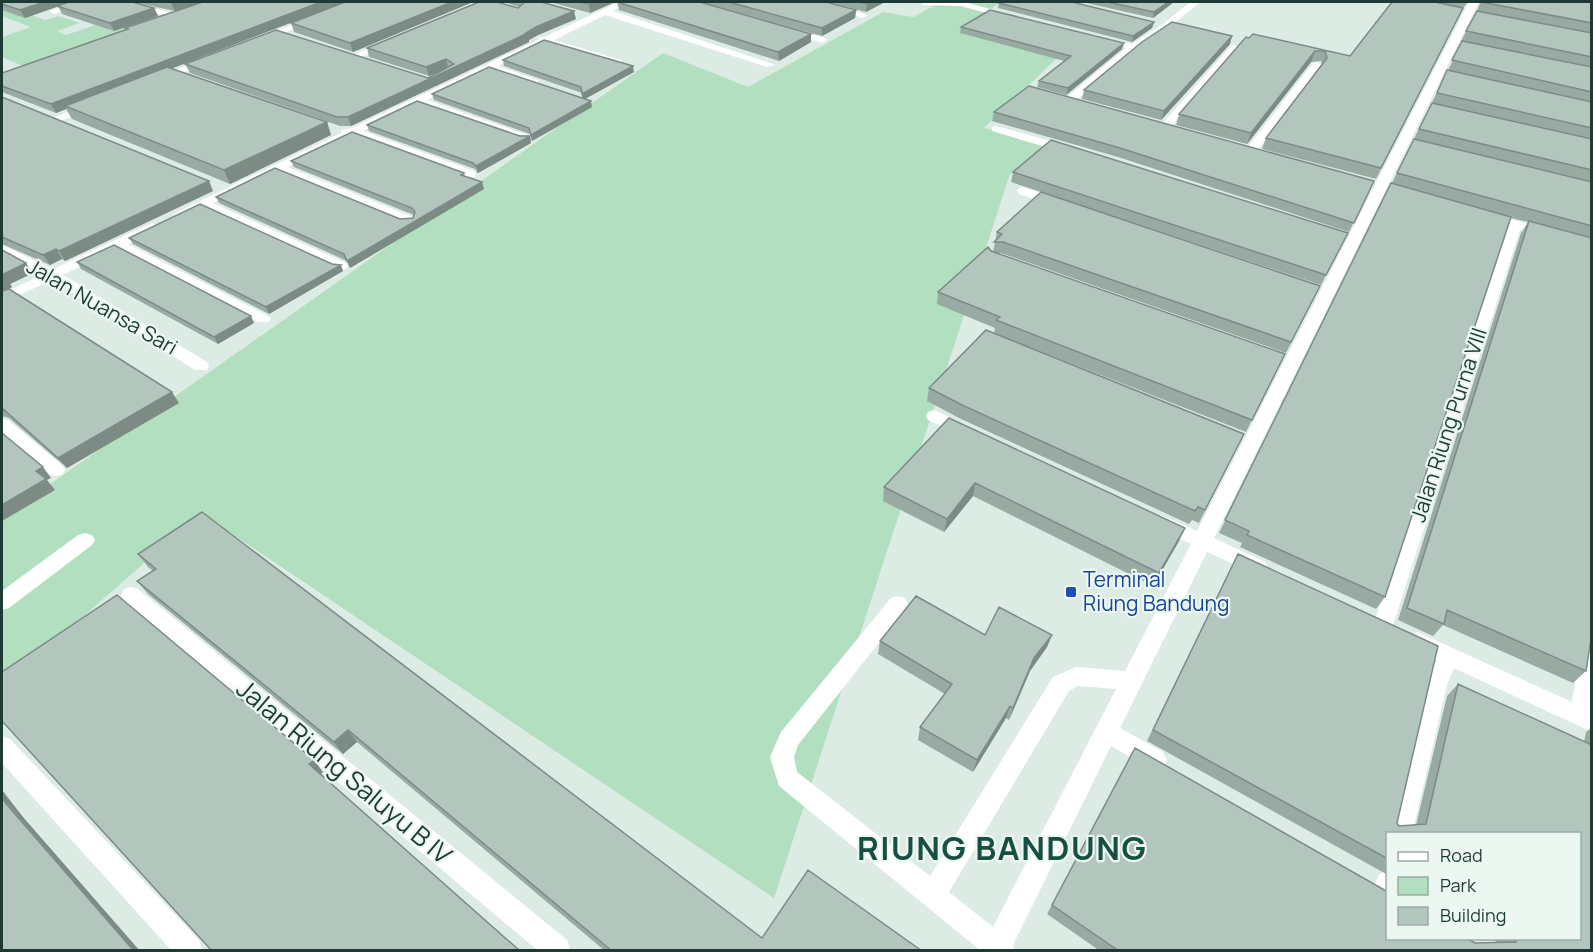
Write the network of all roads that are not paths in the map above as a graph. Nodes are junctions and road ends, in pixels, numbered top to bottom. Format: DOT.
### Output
graph roads {
  1 [pos="84,2"];
  2 [pos="128,2"];
  3 [pos="357,2"];
  4 [pos="625,2"];
  5 [pos="813,2"];
  6 [pos="924,2"];
  7 [pos="1177,2"];
  8 [pos="1193,3"];
  9 [pos="54,11"];
  10 [pos="602,11"];
  11 [pos="1469,11"];
  12 [pos="863,15"];
  13 [pos="1024,20"];
  14 [pos="1155,23"];
  15 [pos="153,24"];
  16 [pos="554,24"];
  17 [pos="1166,26"];
  18 [pos="777,27"];
  19 [pos="277,32"];
  20 [pos="1090,36"];
  21 [pos="299,39"];
  22 [pos="398,39"];
  23 [pos="542,39"];
  24 [pos="822,40"];
  25 [pos="246,45"];
  26 [pos="1134,47"];
  27 [pos="1236,47"];
  28 [pos="226,53"];
  29 [pos="343,54"];
  30 [pos="354,57"];
  31 [pos="484,62"];
  32 [pos="376,64"];
  33 [pos="771,65"];
  34 [pos="1317,65"];
  35 [pos="630,66"];
  36 [pos="174,74"];
  37 [pos="196,81"];
  38 [pos="543,85"];
  39 [pos="142,86"];
  40 [pos="416,100"];
  41 [pos="1071,101"];
  42 [pos="99,103"];
  43 [pos="1165,127"];
  44 [pos="78,129"];
  45 [pos="996,129"];
  46 [pos="339,130"];
  47 [pos="526,138"];
  48 [pos="1251,151"];
  49 [pos="1081,153"];
  50 [pos="277,167"];
  51 [pos="470,174"];
  52 [pos="208,183"];
  53 [pos="229,190"];
  54 [pos="1023,192"];
  55 [pos="203,203"];
  56 [pos="1068,207"];
  57 [pos="1470,212"];
  58 [pos="408,220"];
  59 [pos="1515,224"];
  60 [pos="118,244"];
  61 [pos="1592,246"];
  62 [pos="2,249"];
  63 [pos="341,266"];
  64 [pos="52,275"];
  65 [pos="2,299"];
  66 [pos="263,319"];
  67 [pos="201,366"];
  68 [pos="934,416"];
  69 [pos="2,424"];
  70 [pos="987,441"];
  71 [pos="56,470"];
  72 [pos="1147,516"];
  73 [pos="85,540"];
  74 [pos="1201,541"];
  75 [pos="1276,576"];
  76 [pos="131,595"];
  77 [pos="2,602"];
  78 [pos="898,604"];
  79 [pos="1362,615"];
  80 [pos="1383,625"];
  81 [pos="1592,644"];
  82 [pos="1448,660"];
  83 [pos="1135,671"];
  84 [pos="1586,720"];
  85 [pos="1105,731"];
  86 [pos="2,747"];
  87 [pos="1177,773"];
  88 [pos="1400,832"];
  89 [pos="933,896"];
  90 [pos="998,950"];
  91 [pos="189,951"];
  92 [pos="557,951"];
  1 -- 9 [label="street"];
  2 -- 15 [label="street"];
  3 -- 19 [label="street"];
  4 -- 10 [label="street"];
  5 -- 12 [label="street"];
  6 -- 13 [label="street"];
  7 -- 8 [label="street"];
  8 -- 17 [label="street"];
  10 -- 23 [label="street"];
  10 -- 33 [label="street"];
  11 -- 74 [label="street"];
  14 -- 17 [label="street"];
  16 -- 31 [label="street"];
  17 -- 26 [label="street"];
  18 -- 24 [label="street"];
  19 -- 21 [label="street"];
  19 -- 25 [label="street"];
  20 -- 26 [label="street"];
  22 -- 30 [label="street"];
  23 -- 31 [label="street"];
  23 -- 35 [label="street"];
  26 -- 41 [label="street"];
  27 -- 43 [label="street"];
  28 -- 36 [label="street"];
  29 -- 30 [label="street"];
  30 -- 32 [label="street"];
  31 -- 38 [label="street"];
  31 -- 40 [label="street"];
  34 -- 48 [label="street"];
  36 -- 37 [label="street"];
  36 -- 39 [label="street"];
  40 -- 46 [label="street"];
  40 -- 47 [label="street"];
  42 -- 44 [label="street"];
  45 -- 49 [label="street"];
  46 -- 50 [label="street"];
  46 -- 51 [label="street"];
  50 -- 53 [label="street"];
  50 -- 58 [label="street"];
  52 -- 53 [label="street"];
  53 -- 55 [label="street"];
  54 -- 56 [label="street"];
  55 -- 60 [label="street"];
  55 -- 63 [label="street"];
  57 -- 59 [label="street"];
  59 -- 61 [label="street"];
  59 -- 80 [label="street, Jalan Riung Purna VIII"];
  60 -- 64 [label="street"];
  60 -- 66 [label="street"];
  62 -- 64 [label="street, Jalan Nuansa Sari"];
  64 -- 65 [label="street"];
  64 -- 67 [label="street, Jalan Nuansa Sari"];
  68 -- 70 [label="street"];
  69 -- 71 [label="street"];
  72 -- 74 [label="street"];
  73 -- 77 [label="street"];
  74 -- 75 [label="street"];
  74 -- 83 [label="street"];
  76 -- 92 [label="street, Jalan Riung Saluyu B IV"];
  78 -- 89 [label="street"];
  79 -- 80 [label="street"];
  80 -- 82 [label="street"];
  81 -- 84 [label="street"];
  82 -- 84 [label="street"];
  82 -- 88 [label="street"];
  83 -- 85 [label="street"];
  83 -- 89 [label="street"];
  85 -- 87 [label="street"];
  85 -- 90 [label="street"];
  86 -- 91 [label="street"];
  89 -- 90 [label="street"];
}
